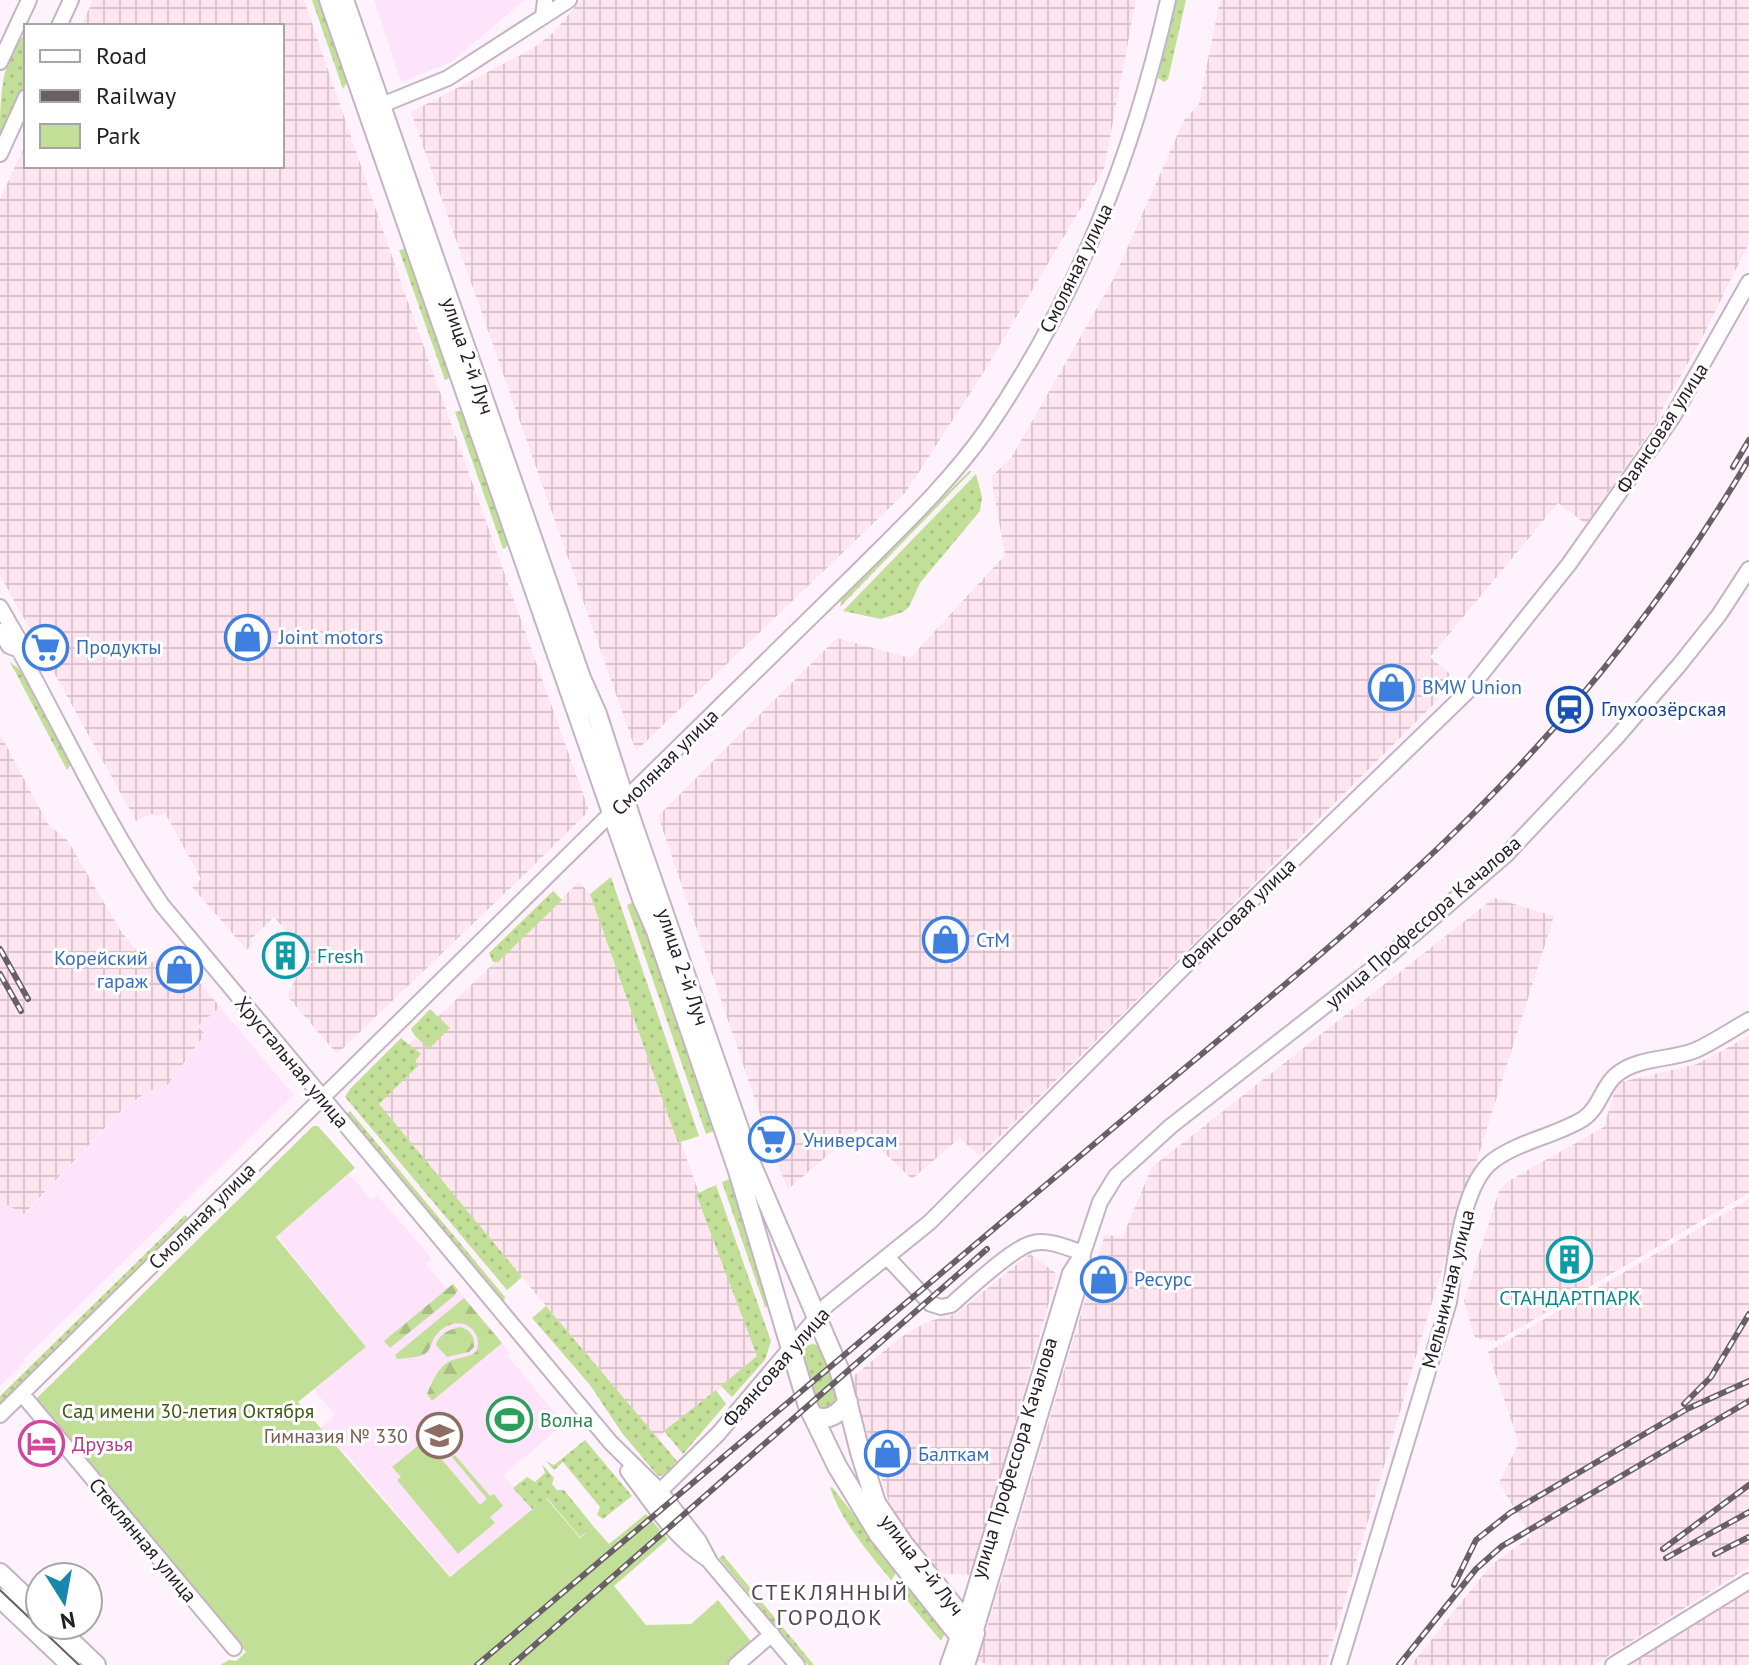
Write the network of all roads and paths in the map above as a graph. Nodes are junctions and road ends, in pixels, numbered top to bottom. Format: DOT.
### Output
graph roads {
  1 [pos="29,0"];
  2 [pos="71,0"];
  3 [pos="329,0"];
  4 [pos="344,0"];
  5 [pos="545,0"];
  6 [pos="569,0"];
  7 [pos="1168,0"];
  8 [pos="543,17"];
  9 [pos="60,24"];
  10 [pos="20,30"];
  11 [pos="0,62"];
  12 [pos="24,101"];
  13 [pos="374,108"];
  14 [pos="0,154"];
  15 [pos="1749,282"];
  16 [pos="1749,569"];
  17 [pos="0,607"];
  18 [pos="0,631"];
  19 [pos="19,650"];
  20 [pos="619,807"];
  21 [pos="1749,1020"];
  22 [pos="322,1098"];
  23 [pos="1083,1253"];
  24 [pos="888,1258"];
  25 [pos="817,1316"];
  26 [pos="789,1348"];
  27 [pos="22,1394"];
  28 [pos="848,1402"];
  29 [pos="0,1415"];
  30 [pos="813,1416"];
  31 [pos="611,1443"];
  32 [pos="660,1491"];
  33 [pos="710,1562"];
  34 [pos="0,1573"];
  35 [pos="1749,1581"];
  36 [pos="24,1596"];
  37 [pos="0,1598"];
  38 [pos="967,1630"];
  39 [pos="772,1634"];
  40 [pos="71,1641"];
  41 [pos="234,1648"];
  42 [pos="71,1665"];
  43 [pos="96,1665"];
  44 [pos="736,1665"];
  45 [pos="797,1665"];
  46 [pos="950,1665"];
  47 [pos="965,1665"];
  48 [pos="1339,1665"];
  49 [pos="1613,1665"];
  1 -- 10 [label="street"];
  2 -- 9 [label="street"];
  3 -- 13 [label="main road, улица 2-й Луч"];
  4 -- 13 [label="main road, улица 2-й Луч"];
  5 -- 8 [label="street"];
  6 -- 8 [label="street"];
  7 -- 20 [label="street, Смоляная улица"];
  8 -- 13 [label="street"];
  10 -- 11 [label="street"];
  12 -- 14 [label="street"];
  13 -- 20 [label="main road, улица 2-й Луч"];
  15 -- 24 [label="street, Фаянсовая улица"];
  16 -- 23 [label="street, улица Профессора Качалова"];
  17 -- 19 [label="street, Хрустальная улица"];
  18 -- 19 [label="street, Хрустальная улица"];
  19 -- 22 [label="street, Хрустальная улица"];
  20 -- 22 [label="street, Смоляная улица"];
  20 -- 25 [label="main road, улица 2-й Луч"];
  20 -- 26 [label="main road, улица 2-й Луч"];
  21 -- 48 [label="street, Мельничная улица"];
  22 -- 27 [label="street, Смоляная улица"];
  22 -- 31 [label="street, Хрустальная улица"];
  23 -- 24 [label="street"];
  23 -- 38 [label="street, улица Профессора Качалова"];
  24 -- 25 [label="street, Фаянсовая улица"];
  25 -- 26 [label="street, Фаянсовая улица"];
  25 -- 28 [label="main road, улица 2-й Луч"];
  26 -- 30 [label="main road, улица 2-й Луч"];
  26 -- 32 [label="street, Фаянсовая улица"];
  27 -- 29 [label="street, Смоляная улица"];
  27 -- 41 [label="street, Стеклянная улица"];
  28 -- 30 [label="main road"];
  28 -- 38 [label="main road, улица 2-й Луч"];
  30 -- 38 [label="main road, улица 2-й Луч"];
  31 -- 32 [label="street, Хрустальная улица"];
  31 -- 33 [label="street, Хрустальная улица"];
  32 -- 33 [label="street, Хрустальная улица"];
  33 -- 39 [label="street, Хрустальная улица"];
  34 -- 36 [label="main road"];
  35 -- 49 [label="street"];
  37 -- 42 [label="main road"];
  38 -- 46 [label="main road, улица Профессора Качалова"];
  38 -- 47 [label="main road, улица Профессора Качалова"];
  39 -- 44 [label="street"];
  39 -- 45 [label="street, Хрустальная улица"];
  40 -- 43 [label="main road"];
}
